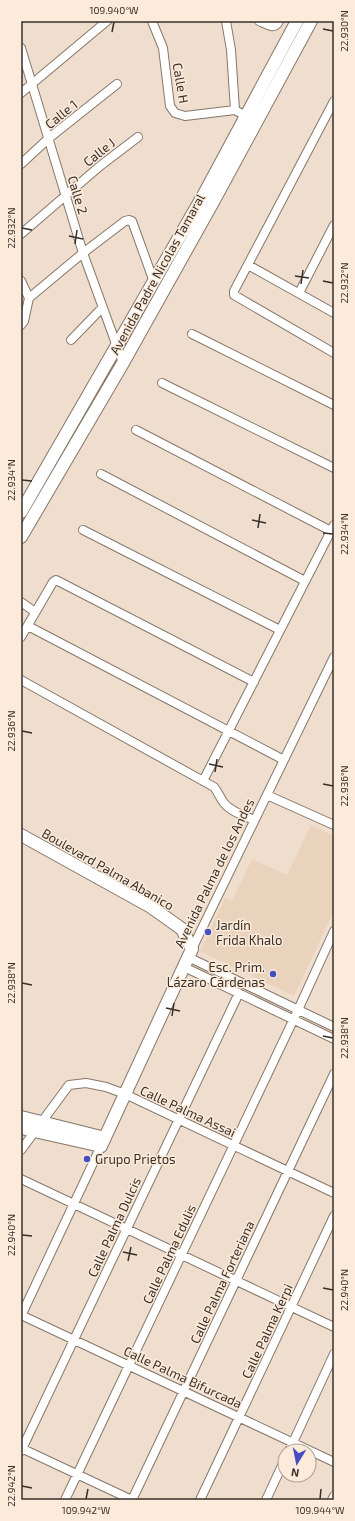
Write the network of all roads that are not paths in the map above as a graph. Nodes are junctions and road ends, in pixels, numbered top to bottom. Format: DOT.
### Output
graph roads {
  1 [pos="107,21"];
  2 [pos="152,21"];
  3 [pos="226,21"];
  4 [pos="259,21"];
  5 [pos="279,21"];
  6 [pos="297,21"];
  7 [pos="311,21"];
  8 [pos="21,48"];
  9 [pos="32,84"];
  10 [pos="117,84"];
  11 [pos="21,92"];
  12 [pos="334,101"];
  13 [pos="241,113"];
  14 [pos="138,137"];
  15 [pos="49,138"];
  16 [pos="21,164"];
  17 [pos="65,195"];
  18 [pos="334,225"];
  19 [pos="21,234"];
  20 [pos="83,253"];
  21 [pos="248,265"];
  22 [pos="21,281"];
  23 [pos="154,282"];
  24 [pos="299,294"];
  25 [pos="29,298"];
  26 [pos="102,308"];
  27 [pos="334,313"];
  28 [pos="22,325"];
  29 [pos="192,334"];
  30 [pos="71,340"];
  31 [pos="116,348"];
  32 [pos="334,353"];
  33 [pos="122,363"];
  34 [pos="162,384"];
  35 [pos="334,405"];
  36 [pos="136,430"];
  37 [pos="334,468"];
  38 [pos="101,474"];
  39 [pos="21,512"];
  40 [pos="332,528"];
  41 [pos="83,530"];
  42 [pos="21,537"];
  43 [pos="305,581"];
  44 [pos="21,602"];
  45 [pos="35,612"];
  46 [pos="28,626"];
  47 [pos="280,630"];
  48 [pos="21,637"];
  49 [pos="334,657"];
  50 [pos="21,680"];
  51 [pos="254,682"];
  52 [pos="229,730"];
  53 [pos="284,760"];
  54 [pos="203,781"];
  55 [pos="267,795"];
  56 [pos="254,820"];
  57 [pos="334,825"];
  58 [pos="21,835"];
  59 [pos="334,931"];
  60 [pos="188,958"];
  61 [pos="239,992"];
  62 [pos="298,1010"];
  63 [pos="294,1019"];
  64 [pos="334,1027"];
  65 [pos="334,1039"];
  66 [pos="334,1074"];
  67 [pos="125,1094"];
  68 [pos="21,1117"];
  69 [pos="178,1120"];
  70 [pos="39,1126"];
  71 [pos="21,1128"];
  72 [pos="103,1142"];
  73 [pos="233,1146"];
  74 [pos="21,1150"];
  75 [pos="287,1171"];
  76 [pos="21,1180"];
  77 [pos="334,1193"];
  78 [pos="74,1204"];
  79 [pos="334,1216"];
  80 [pos="126,1229"];
  81 [pos="181,1255"];
  82 [pos="236,1281"];
  83 [pos="292,1307"];
  84 [pos="21,1315"];
  85 [pos="334,1327"];
  86 [pos="74,1340"];
  87 [pos="334,1354"];
  88 [pos="129,1366"];
  89 [pos="183,1391"];
  90 [pos="239,1417"];
  91 [pos="293,1442"];
  92 [pos="21,1449"];
  93 [pos="334,1462"];
  94 [pos="78,1474"];
  95 [pos="277,1476"];
  96 [pos="334,1496"];
  97 [pos="65,1500"];
  98 [pos="132,1500"];
  99 [pos="200,1500"];
  100 [pos="266,1500"];
  101 [pos="332,1500"];
  1 -- 9 [label="street"];
  2 -- 13 [label="street, Calle H"];
  3 -- 13 [label="street"];
  4 -- 5 [label="street"];
  6 -- 13 [label="street, Avenida Padre Nicolas Tamaral"];
  7 -- 33 [label="street, Avenida Padre Nicolas Tamaral"];
  8 -- 9 [label="street, Calle 2"];
  9 -- 11 [label="street"];
  9 -- 15 [label="street, Calle 2"];
  10 -- 15 [label="street, Calle 1"];
  12 -- 21 [label="street"];
  13 -- 23 [label="street, Avenida Padre Nicolas Tamaral"];
  14 -- 17 [label="street, Calle J"];
  15 -- 16 [label="street, Calle 1"];
  15 -- 17 [label="street, Calle 2"];
  17 -- 19 [label="street, Calle J"];
  17 -- 20 [label="street, Calle 2"];
  18 -- 24 [label="street"];
  20 -- 23 [label="street"];
  20 -- 25 [label="street"];
  20 -- 26 [label="street, Calle 2"];
  21 -- 24 [label="street"];
  21 -- 32 [label="street"];
  22 -- 25 [label="street"];
  23 -- 31 [label="street, Avenida Padre Nicolas Tamaral"];
  24 -- 27 [label="street"];
  25 -- 28 [label="street"];
  26 -- 30 [label="street"];
  26 -- 31 [label="street, Calle 2"];
  29 -- 35 [label="street"];
  31 -- 33 [label="street, Calle 2"];
  31 -- 39 [label="street, Avenida Padre Nicolas Tamaral"];
  33 -- 42 [label="street, Avenida Padre Nicolas Tamaral"];
  34 -- 37 [label="street"];
  36 -- 40 [label="street"];
  38 -- 43 [label="street"];
  40 -- 43 [label="street"];
  41 -- 47 [label="street"];
  43 -- 47 [label="street"];
  44 -- 45 [label="street"];
  45 -- 46 [label="street"];
  45 -- 51 [label="street"];
  46 -- 48 [label="street"];
  46 -- 52 [label="street"];
  47 -- 51 [label="street"];
  49 -- 53 [label="street, Avenida Palma de los Andes"];
  50 -- 54 [label="street"];
  51 -- 52 [label="street"];
  52 -- 53 [label="street"];
  52 -- 54 [label="street"];
  53 -- 55 [label="street, Avenida Palma de los Andes"];
  54 -- 56 [label="street"];
  55 -- 56 [label="street, Avenida Palma de los Andes"];
  55 -- 57 [label="street"];
  56 -- 60 [label="street, Avenida Palma de los Andes"];
  58 -- 60 [label="street, Boulevard Palma Abanico"];
  59 -- 62 [label="street"];
  60 -- 61 [label="street"];
  60 -- 62 [label="street"];
  60 -- 67 [label="street, Avenida Palma de los Andes"];
  61 -- 63 [label="street"];
  61 -- 69 [label="street, Calle Palma Dulcis"];
  62 -- 63 [label="street, Calle Palma Edulis"];
  62 -- 64 [label="street"];
  63 -- 65 [label="street"];
  63 -- 73 [label="street, Calle Palma Edulis"];
  66 -- 75 [label="street, Calle Palma Forteriana"];
  67 -- 69 [label="street, Calle Palma Assai"];
  67 -- 70 [label="street, Calle Palma Assai"];
  67 -- 72 [label="street, Avenida Palma de los Andes"];
  68 -- 70 [label="street"];
  69 -- 73 [label="street, Calle Palma Assai"];
  69 -- 80 [label="street, Calle Palma Dulcis"];
  70 -- 71 [label="street"];
  70 -- 72 [label="street"];
  70 -- 74 [label="street, Calle Palma Assai"];
  72 -- 78 [label="street"];
  73 -- 75 [label="street, Calle Palma Assai"];
  73 -- 81 [label="street, Calle Palma Edulis"];
  75 -- 77 [label="street, Calle Palma Assai"];
  75 -- 82 [label="street, Calle Palma Forteriana"];
  76 -- 78 [label="street"];
  78 -- 80 [label="street"];
  78 -- 84 [label="street"];
  79 -- 83 [label="street, Calle Palma Kerpi"];
  80 -- 81 [label="street"];
  80 -- 86 [label="street, Calle Palma Dulcis"];
  81 -- 82 [label="street"];
  81 -- 88 [label="street, Calle Palma Edulis"];
  82 -- 83 [label="street"];
  82 -- 89 [label="street, Calle Palma Forteriana"];
  83 -- 85 [label="street"];
  83 -- 90 [label="street, Calle Palma Kerpi"];
  84 -- 86 [label="street, Calle Palma Bifurcada"];
  86 -- 88 [label="street, Calle Palma Bifurcada"];
  86 -- 92 [label="street, Calle Palma Dulcis"];
  87 -- 91 [label="street"];
  88 -- 89 [label="street, Calle Palma Bifurcada"];
  88 -- 94 [label="street, Calle Palma Edulis"];
  89 -- 90 [label="street, Calle Palma Bifurcada"];
  89 -- 98 [label="street, Calle Palma Forteriana"];
  90 -- 91 [label="street, Calle Palma Bifurcada"];
  90 -- 99 [label="street, Calle Palma Kerpi"];
  91 -- 93 [label="street, Calle Palma Bifurcada"];
  92 -- 94 [label="street"];
  94 -- 97 [label="street, Calle Palma Edulis"];
  94 -- 98 [label="street"];
  95 -- 100 [label="street"];
  96 -- 101 [label="street"];
}
